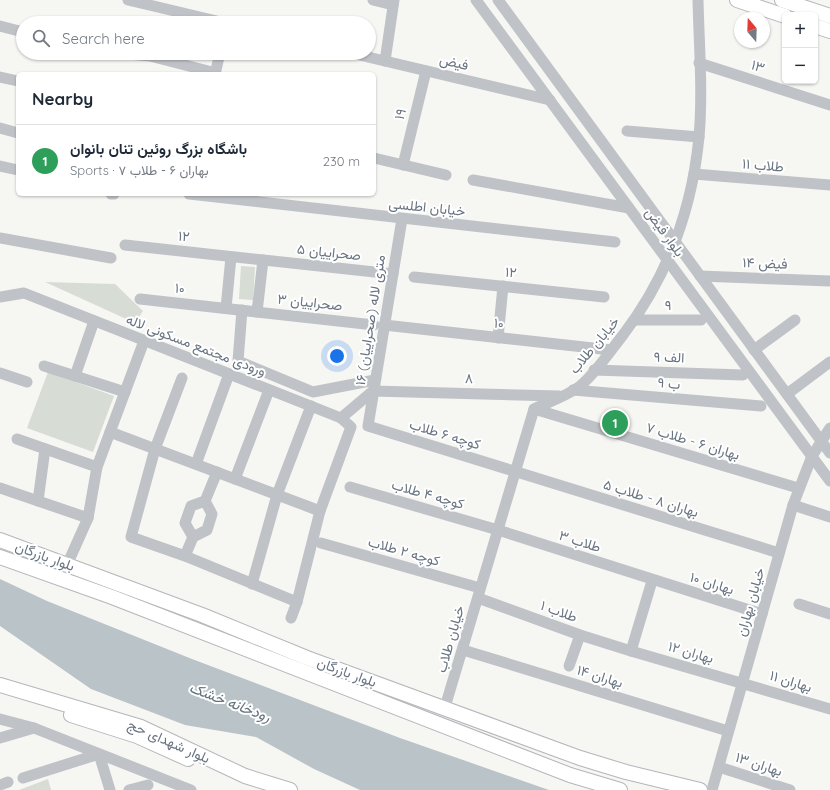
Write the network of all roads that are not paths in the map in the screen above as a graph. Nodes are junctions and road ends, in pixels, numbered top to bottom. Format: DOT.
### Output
graph roads {
  1 [pos="128,0"];
  2 [pos="373,0"];
  3 [pos="476,0"];
  4 [pos="498,0"];
  5 [pos="698,0"];
  6 [pos="737,0"];
  7 [pos="782,0"];
  8 [pos="394,2"];
  9 [pos="153,3"];
  10 [pos="782,15"];
  11 [pos="200,16"];
  12 [pos="830,16"];
  13 [pos="0,26"];
  14 [pos="818,27"];
  15 [pos="519,29"];
  16 [pos="16,30"];
  17 [pos="830,32"];
  18 [pos="505,39"];
  19 [pos="376,59"];
  20 [pos="165,60"];
  21 [pos="219,60"];
  22 [pos="385,61"];
  23 [pos="699,63"];
  24 [pos="426,71"];
  25 [pos="209,72"];
  26 [pos="216,72"];
  27 [pos="0,77"];
  28 [pos="16,81"];
  29 [pos="550,100"];
  30 [pos="830,105"];
  31 [pos="0,128"];
  32 [pos="627,131"];
  33 [pos="16,132"];
  34 [pos="699,137"];
  35 [pos="376,158"];
  36 [pos="403,165"];
  37 [pos="0,166"];
  38 [pos="16,170"];
  39 [pos="694,174"];
  40 [pos="446,175"];
  41 [pos="473,180"];
  42 [pos="830,185"];
  43 [pos="206,196"];
  44 [pos="629,208"];
  45 [pos="402,219"];
  46 [pos="0,238"];
  47 [pos="615,242"];
  48 [pos="676,243"];
  49 [pos="125,245"];
  50 [pos="231,256"];
  51 [pos="111,258"];
  52 [pos="263,260"];
  53 [pos="669,262"];
  54 [pos="392,274"];
  55 [pos="700,276"];
  56 [pos="414,277"];
  57 [pos="830,281"];
  58 [pos="503,286"];
  59 [pos="0,297"];
  60 [pos="604,297"];
  61 [pos="140,299"];
  62 [pos="226,308"];
  63 [pos="242,310"];
  64 [pos="257,312"];
  65 [pos="635,320"];
  66 [pos="701,320"];
  67 [pos="795,320"];
  68 [pos="94,321"];
  69 [pos="379,325"];
  70 [pos="498,338"];
  71 [pos="144,341"];
  72 [pos="611,350"];
  73 [pos="754,350"];
  74 [pos="830,362"];
  75 [pos="44,366"];
  76 [pos="594,370"];
  77 [pos="0,373"];
  78 [pos="229,374"];
  79 [pos="742,375"];
  80 [pos="75,376"];
  81 [pos="182,378"];
  82 [pos="27,382"];
  83 [pos="374,386"];
  84 [pos="269,390"];
  85 [pos="125,392"];
  86 [pos="569,393"];
  87 [pos="787,394"];
  88 [pos="311,406"];
  89 [pos="761,406"];
  90 [pos="534,409"];
  91 [pos="341,418"];
  92 [pos="368,426"];
  93 [pos="830,428"];
  94 [pos="110,432"];
  95 [pos="17,439"];
  96 [pos="822,441"];
  97 [pos="45,449"];
  98 [pos="155,449"];
  99 [pos="830,453"];
  100 [pos="812,456"];
  101 [pos="196,464"];
  102 [pos="97,467"];
  103 [pos="514,471"];
  104 [pos="217,472"];
  105 [pos="235,479"];
  106 [pos="830,481"];
  107 [pos="350,487"];
  108 [pos="0,488"];
  109 [pos="798,488"];
  110 [pos="277,495"];
  111 [pos="38,501"];
  112 [pos="205,501"];
  113 [pos="793,505"];
  114 [pos="320,511"];
  115 [pos="830,517"];
  116 [pos="88,518"];
  117 [pos="498,530"];
  118 [pos="193,537"];
  119 [pos="0,540"];
  120 [pos="321,543"];
  121 [pos="779,553"];
  122 [pos="185,556"];
  123 [pos="0,557"];
  124 [pos="67,565"];
  125 [pos="652,580"];
  126 [pos="252,584"];
  127 [pos="479,593"];
  128 [pos="297,602"];
  129 [pos="799,604"];
  130 [pos="762,614"];
  131 [pos="830,614"];
  132 [pos="202,615"];
  133 [pos="290,618"];
  134 [pos="192,628"];
  135 [pos="580,635"];
  136 [pos="463,650"];
  137 [pos="631,651"];
  138 [pos="569,666"];
  139 [pos="742,682"];
  140 [pos="0,685"];
  141 [pos="0,695"];
  142 [pos="445,707"];
  143 [pos="830,709"];
  144 [pos="0,719"];
  145 [pos="34,728"];
  146 [pos="728,731"];
  147 [pos="0,738"];
  148 [pos="99,754"];
  149 [pos="719,767"];
  150 [pos="23,778"];
  151 [pos="148,785"];
  152 [pos="110,790"];
  153 [pos="129,790"];
  154 [pos="190,790"];
  155 [pos="262,790"];
  156 [pos="290,790"];
  157 [pos="620,790"];
  158 [pos="700,790"];
  159 [pos="712,790"];
  160 [pos="790,790"];
  1 -- 9 [label="street"];
  2 -- 8 [label="street"];
  3 -- 18 [label="street, بلوار فیض"];
  4 -- 15 [label="street, بلوار فیض"];
  5 -- 23 [label="street, خیابان طلاب"];
  6 -- 10 [label="main road"];
  7 -- 12 [label="main road"];
  8 -- 22 [label="street"];
  9 -- 11 [label="street"];
  13 -- 16 [label="street"];
  14 -- 17 [label="main road"];
  15 -- 18 [label="street"];
  15 -- 48 [label="street, بلوار فیض"];
  18 -- 29 [label="street, بلوار فیض"];
  19 -- 22 [label="street, فیض"];
  20 -- 25 [label="street"];
  21 -- 26 [label="street"];
  22 -- 24 [label="street, فیض"];
  23 -- 30 [label="street, ۱۳"];
  23 -- 34 [label="street, خیابان طلاب"];
  24 -- 29 [label="street, فیض"];
  24 -- 36 [label="street, ۱۹"];
  27 -- 28 [label="street"];
  29 -- 44 [label="street, بلوار فیض"];
  31 -- 33 [label="street"];
  32 -- 34 [label="street"];
  34 -- 39 [label="street, خیابان طلاب"];
  35 -- 36 [label="street"];
  36 -- 40 [label="street"];
  37 -- 38 [label="street"];
  39 -- 42 [label="street, طلاب ۱۱"];
  39 -- 48 [label="street, خیابان طلاب"];
  41 -- 44 [label="street"];
  43 -- 45 [label="street, خيابان اطلسى"];
  44 -- 53 [label="street, بلوار فیض"];
  45 -- 47 [label="street, خيابان اطلسى"];
  45 -- 54 [label="street, ۱۶ متری لاله (صحراییان)"];
  46 -- 51 [label="street"];
  48 -- 53 [label="street, خیابان طلاب"];
  48 -- 55 [label="street, بلوار فیض"];
  49 -- 50 [label="street, ۱۲"];
  50 -- 52 [label="street, ۱۲"];
  50 -- 62 [label="street"];
  52 -- 54 [label="street, ۵ صحراییان"];
  52 -- 64 [label="street"];
  53 -- 65 [label="street, خیابان طلاب"];
  53 -- 100 [label="street, بلوار فیض"];
  54 -- 69 [label="street, ۱۶ متری لاله (صحراییان)"];
  55 -- 57 [label="street, فیض ۱۴"];
  55 -- 73 [label="street, بلوار فیض"];
  56 -- 58 [label="street, ۱۲"];
  58 -- 60 [label="street, ۱۲"];
  58 -- 70 [label="street"];
  59 -- 68 [label="street, ورودی مجتمع مسکونی لاله"];
  61 -- 62 [label="street, ۱۰"];
  62 -- 63 [label="street, ۱۰"];
  63 -- 64 [label="street, صحراییان ۳"];
  63 -- 83 [label="street, ۸"];
  64 -- 69 [label="street, صحراییان ۳"];
  65 -- 66 [label="street, ۹"];
  65 -- 72 [label="street, خیابان طلاب"];
  67 -- 73 [label="street"];
  68 -- 71 [label="street, ورودی مجتمع مسکونی لاله"];
  68 -- 80 [label="street"];
  69 -- 70 [label="street, ۱۰"];
  69 -- 83 [label="street, ۱۶ متری لاله (صحراییان)"];
  70 -- 72 [label="street, ۱۰"];
  71 -- 78 [label="street, ورودی مجتمع مسکونی لاله"];
  71 -- 85 [label="street"];
  72 -- 76 [label="street, خیابان طلاب"];
  73 -- 87 [label="street, بلوار فیض"];
  74 -- 87 [label="street"];
  75 -- 80 [label="street"];
  76 -- 79 [label="street, ۹ الف"];
  76 -- 86 [label="street, خیابان طلاب"];
  77 -- 82 [label="street"];
  78 -- 84 [label="street, ورودی مجتمع مسکونی لاله"];
  78 -- 101 [label="street"];
  80 -- 85 [label="street"];
  81 -- 98 [label="street"];
  83 -- 86 [label="street, ۸"];
  83 -- 91 [label="street"];
  83 -- 92 [label="street, ۱۶ متری لاله (صحراییان)"];
  84 -- 88 [label="street, ورودی مجتمع مسکونی لاله"];
  84 -- 105 [label="street"];
  85 -- 94 [label="street"];
  86 -- 89 [label="street, ۹ ب"];
  86 -- 90 [label="street, خیابان طلاب"];
  87 -- 96 [label="street, بلوار فیض"];
  88 -- 91 [label="street, ورودی مجتمع مسکونی لاله"];
  88 -- 110 [label="street"];
  90 -- 103 [label="street, خیابان طلاب"];
  90 -- 109 [label="street, بهاران ۶ - طلاب ۷"];
  91 -- 114 [label="street"];
  92 -- 103 [label="street, کوچه ۶ طلاب"];
  93 -- 96 [label="street, خیابان بهاران"];
  94 -- 98 [label="street"];
  94 -- 102 [label="street"];
  95 -- 97 [label="street"];
  96 -- 99 [label="street, بلوار فیض"];
  96 -- 100 [label="street, خیابان بهاران"];
  97 -- 102 [label="street"];
  97 -- 111 [label="street"];
  98 -- 101 [label="street"];
  98 -- 122 [label="street"];
  100 -- 106 [label="street, بلوار فیض"];
  100 -- 109 [label="street, خیابان بهاران"];
  101 -- 104 [label="street"];
  102 -- 116 [label="street"];
  103 -- 117 [label="street, خیابان طلاب"];
  103 -- 121 [label="street, بهاران ۸ - طلاب ۵"];
  104 -- 105 [label="street"];
  104 -- 112 [label="street"];
  105 -- 110 [label="street"];
  107 -- 117 [label="street, کوچه ۴ طلاب"];
  108 -- 111 [label="street"];
  109 -- 113 [label="street, خیابان بهاران"];
  110 -- 114 [label="street"];
  110 -- 126 [label="street"];
  111 -- 116 [label="street"];
  112 -- 118 [label="street"];
  112 -- 118 [label="street"];
  113 -- 115 [label="street"];
  113 -- 121 [label="street, خیابان بهاران"];
  114 -- 128 [label="street"];
  116 -- 124 [label="street"];
  117 -- 125 [label="street, طلاب ۳"];
  117 -- 127 [label="street, خیابان طلاب"];
  118 -- 122 [label="street"];
  119 -- 124 [label="main road, بلوار بازرگان"];
  120 -- 127 [label="street, کوچه ۲ طلاب"];
  121 -- 130 [label="street, خیابان بهاران"];
  122 -- 126 [label="street"];
  123 -- 134 [label="main road, بلوار بازرگان"];
  124 -- 132 [label="main road, بلوار بازرگان"];
  125 -- 130 [label="street, بهاران ۱۰"];
  125 -- 137 [label="street"];
  126 -- 128 [label="street"];
  127 -- 135 [label="street, طلاب ۱"];
  127 -- 136 [label="street, خیابان طلاب"];
  128 -- 133 [label="street"];
  129 -- 131 [label="street"];
  130 -- 139 [label="street, خیابان بهاران"];
  132 -- 134 [label="main road"];
  132 -- 142 [label="main road, بلوار بازرگان"];
  134 -- 157 [label="main road, بلوار بازرگان"];
  135 -- 137 [label="street, طلاب ۱"];
  135 -- 138 [label="street"];
  136 -- 142 [label="street, خیابان طلاب"];
  136 -- 146 [label="street, بهاران ۱۴"];
  137 -- 139 [label="street, بهاران ۱۲"];
  139 -- 143 [label="street, بهاران ۱۱"];
  139 -- 146 [label="street, خیابان بهاران"];
  140 -- 156 [label="main road, بلوار شهدای حج"];
  141 -- 155 [label="main road, بلوار شهدای حج"];
  142 -- 158 [label="main road, بلوار بازرگان"];
  144 -- 145 [label="street"];
  145 -- 147 [label="street"];
  145 -- 148 [label="street"];
  146 -- 149 [label="street, خیابان بهاران"];
  148 -- 150 [label="street"];
  148 -- 152 [label="street"];
  148 -- 154 [label="street"];
  149 -- 159 [label="street, خیابان بهاران"];
  149 -- 160 [label="street, بهاران ۱۳"];
  151 -- 153 [label="street"];
}
